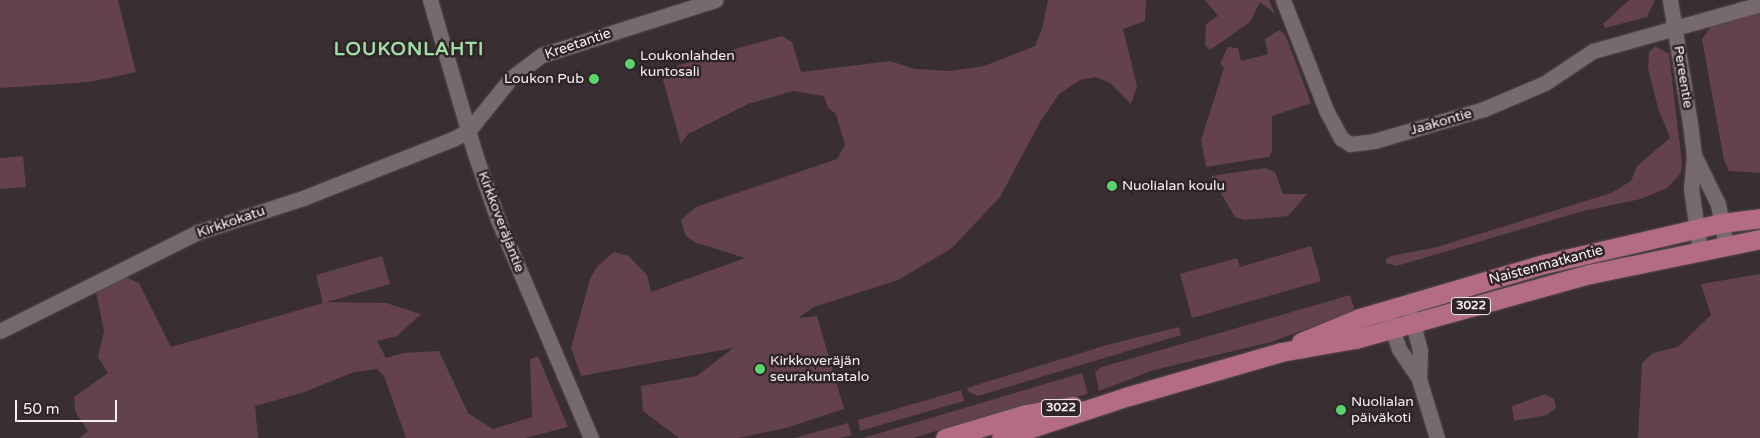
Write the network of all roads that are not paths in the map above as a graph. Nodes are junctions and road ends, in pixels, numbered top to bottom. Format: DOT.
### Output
graph roads {
  1 [pos="430,0"];
  2 [pos="715,0"];
  3 [pos="1283,0"];
  4 [pos="1670,0"];
  5 [pos="1760,4"];
  6 [pos="1676,29"];
  7 [pos="469,130"];
  8 [pos="1694,155"];
  9 [pos="1760,218"];
  10 [pos="1721,223"];
  11 [pos="1697,228"];
  12 [pos="1760,239"];
  13 [pos="1726,246"];
  14 [pos="1700,251"];
  15 [pos="1407,303"];
  16 [pos="1386,310"];
  17 [pos="1413,323"];
  18 [pos="1392,329"];
  19 [pos="0,331"];
  20 [pos="1280,352"];
  21 [pos="1419,379"];
  22 [pos="1129,396"];
  23 [pos="591,438"];
  24 [pos="945,438"];
  25 [pos="1001,438"];
  26 [pos="1437,438"];
  1 -- 7 [label="street, Kirkkoveräjäntie"];
  2 -- 7 [label="street, Kreetantie"];
  3 -- 6 [label="street, Jaakontie"];
  4 -- 6 [label="street, Pereentie"];
  5 -- 6 [label="street"];
  6 -- 8 [label="street, Pereentie"];
  7 -- 19 [label="street, Kirkkokatu"];
  7 -- 23 [label="street, Kirkkoveräjäntie"];
  8 -- 10 [label="street, Pereentie"];
  8 -- 11 [label="street, Pereentie"];
  9 -- 10 [label="main road, Naistenmatkantie / 3022"];
  10 -- 11 [label="main road, Naistenmatkantie / 3022"];
  10 -- 13 [label="street, Pereentie"];
  11 -- 14 [label="street, Pereentie"];
  11 -- 15 [label="main road, Naistenmatkantie / 3022"];
  12 -- 13 [label="main road, Naistenmatkantie / 3022"];
  13 -- 14 [label="main road, Naistenmatkantie / 3022"];
  14 -- 17 [label="main road, Naistenmatkantie / 3022"];
  15 -- 16 [label="main road, Naistenmatkantie / 3022"];
  15 -- 17 [label="street"];
  16 -- 18 [label="street"];
  16 -- 20 [label="main road, Naistenmatkantie / 3022"];
  17 -- 18 [label="main road, Naistenmatkantie / 3022"];
  17 -- 21 [label="street"];
  18 -- 20 [label="main road, Naistenmatkantie / 3022"];
  18 -- 21 [label="street"];
  20 -- 22 [label="main road, Naistenmatkantie / 3022"];
  21 -- 26 [label="street"];
  22 -- 24 [label="main road, Naistenmatkantie / 3022"];
  22 -- 25 [label="main road, Naistenmatkantie / 3022"];
}
